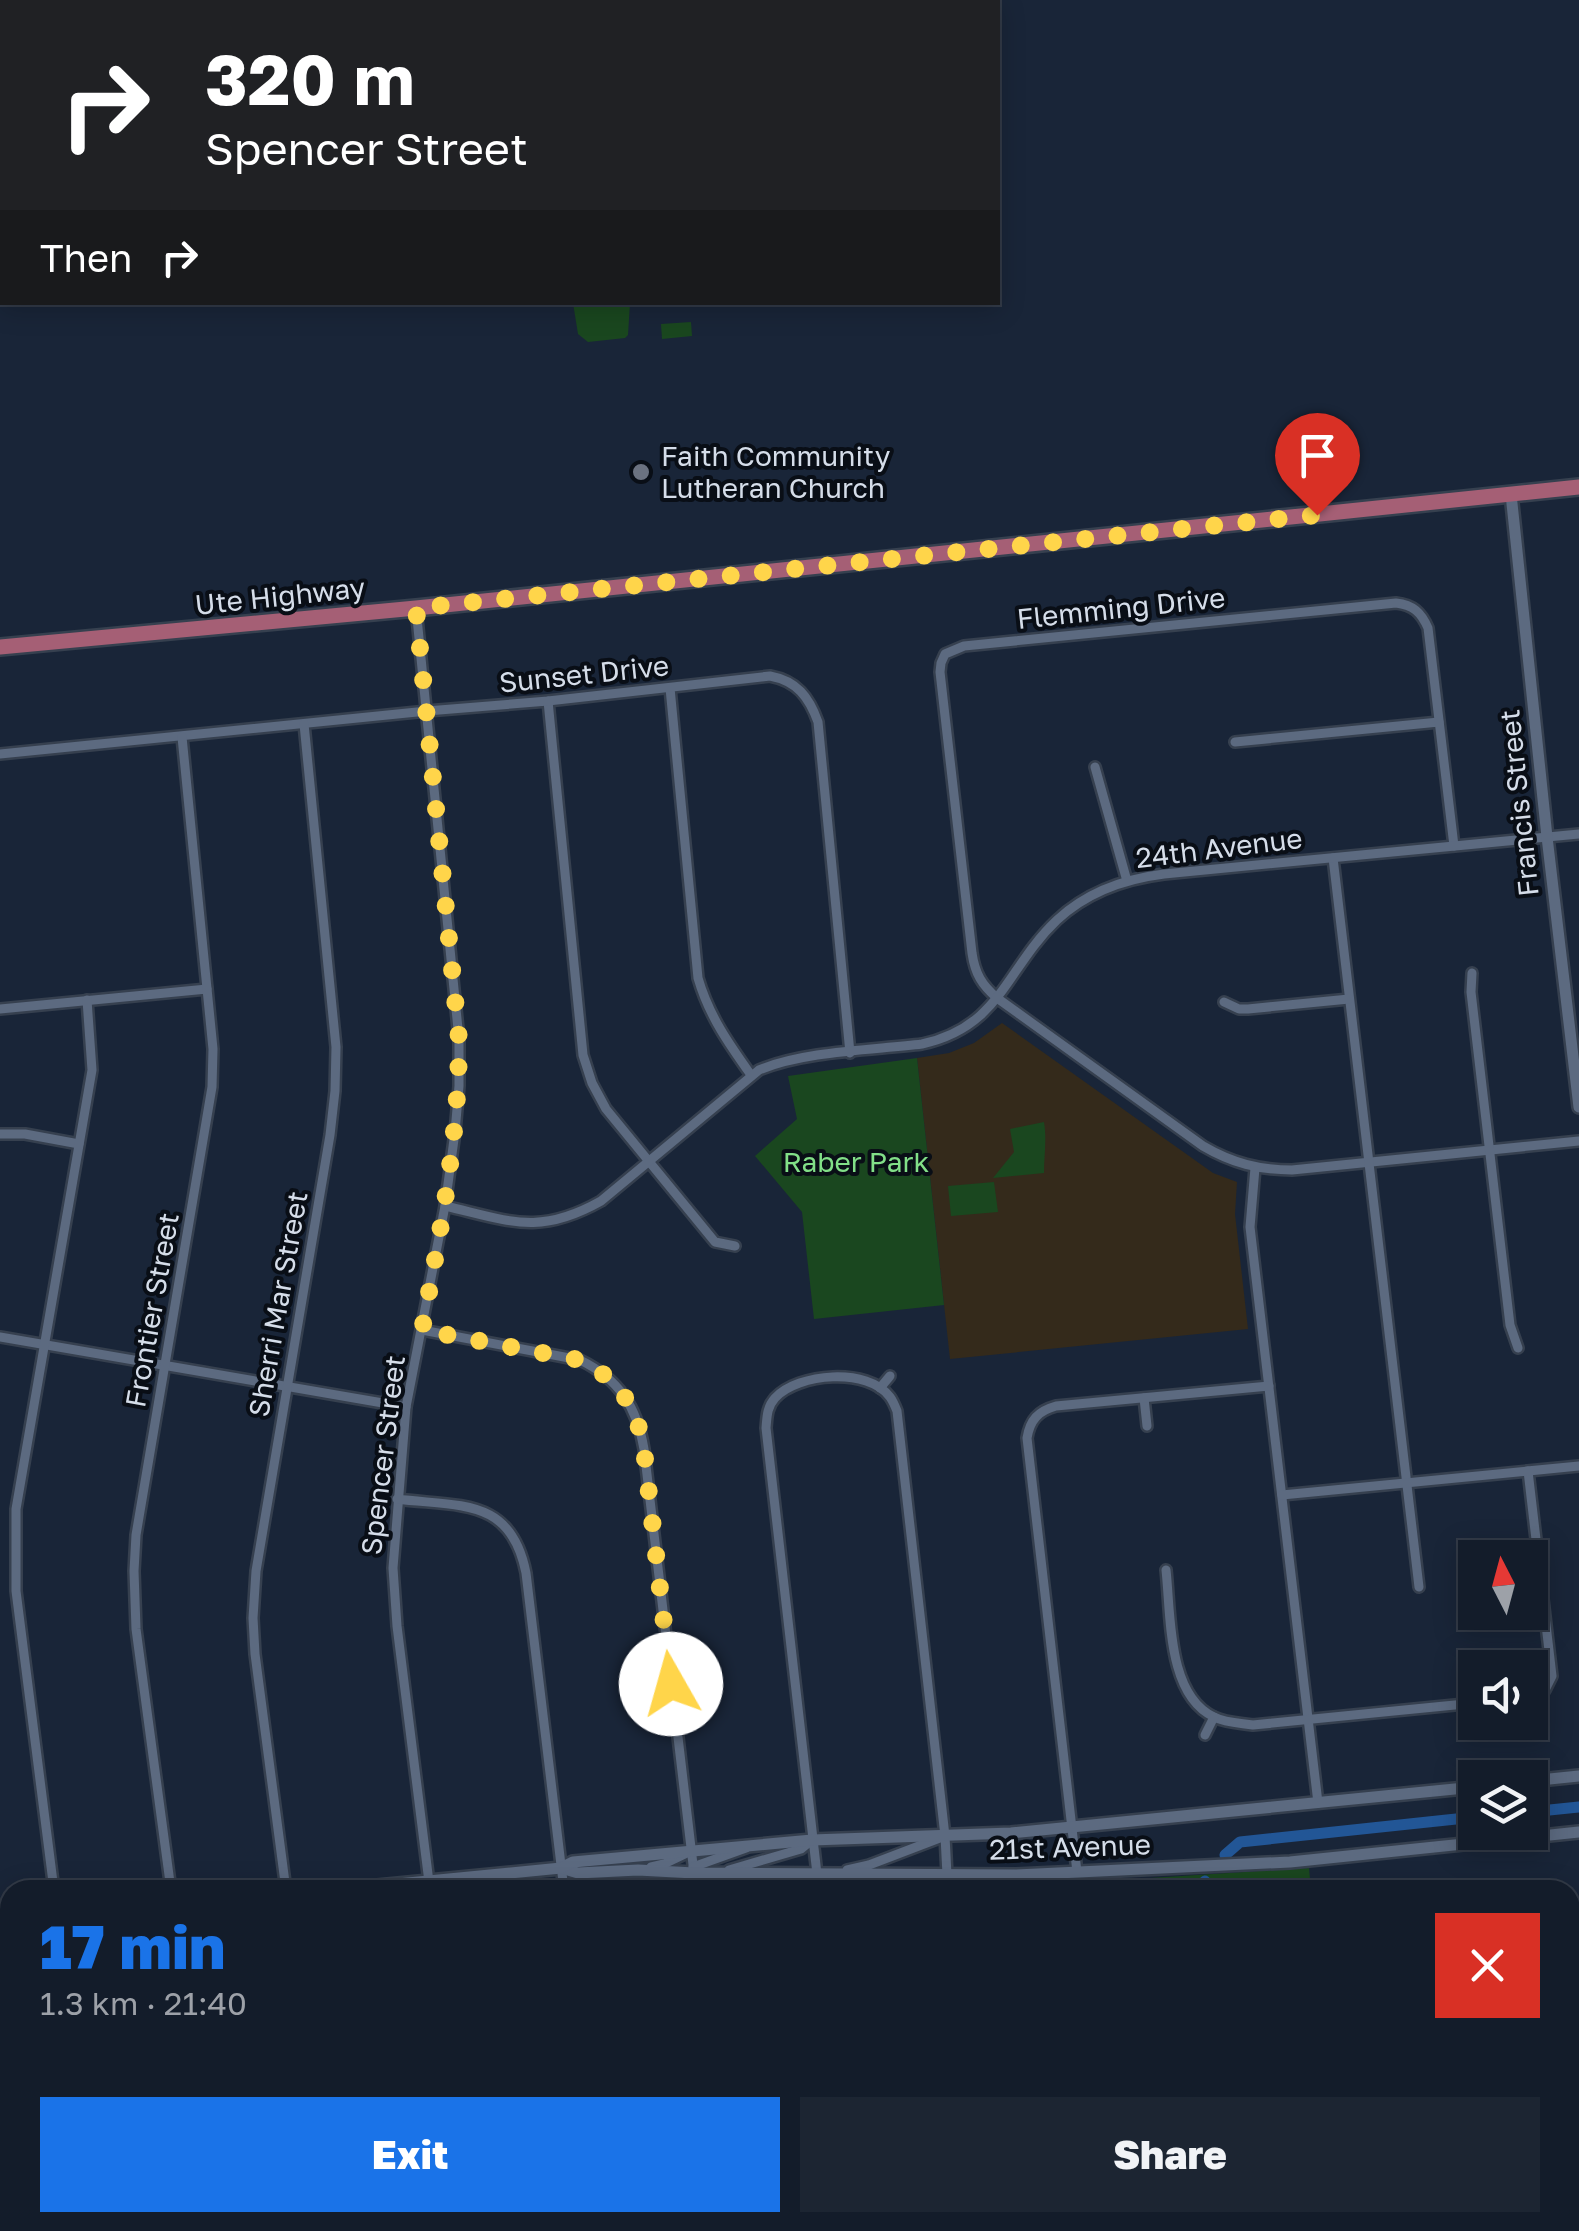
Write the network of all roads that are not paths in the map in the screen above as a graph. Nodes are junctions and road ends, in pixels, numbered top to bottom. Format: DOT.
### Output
graph roads {
  1 [pos="1579,487"];
  2 [pos="1511,494"];
  3 [pos="1426,599"];
  4 [pos="416,608"];
  5 [pos="1416,609"];
  6 [pos="0,647"];
  7 [pos="935,648"];
  8 [pos="945,654"];
  9 [pos="670,688"];
  10 [pos="548,701"];
  11 [pos="428,711"];
  12 [pos="1439,722"];
  13 [pos="304,724"];
  14 [pos="182,736"];
  15 [pos="1235,742"];
  16 [pos="0,754"];
  17 [pos="1095,768"];
  18 [pos="1579,834"];
  19 [pos="1547,837"];
  20 [pos="1454,846"];
  21 [pos="1332,858"];
  22 [pos="1127,880"];
  23 [pos="1472,973"];
  24 [pos="207,990"];
  25 [pos="998,998"];
  26 [pos="1349,998"];
  27 [pos="87,1000"];
  28 [pos="1224,1002"];
  29 [pos="0,1009"];
  30 [pos="850,1052"];
  31 [pos="751,1076"];
  32 [pos="1579,1107"];
  33 [pos="0,1134"];
  34 [pos="1579,1141"];
  35 [pos="80,1144"];
  36 [pos="1490,1150"];
  37 [pos="650,1162"];
  38 [pos="1368,1162"];
  39 [pos="1255,1168"];
  40 [pos="446,1206"];
  41 [pos="735,1246"];
  42 [pos="422,1330"];
  43 [pos="0,1337"];
  44 [pos="44,1345"];
  45 [pos="1518,1348"];
  46 [pos="165,1366"];
  47 [pos="890,1376"];
  48 [pos="1269,1386"];
  49 [pos="286,1387"];
  50 [pos="880,1388"];
  51 [pos="766,1389"];
  52 [pos="1144,1398"];
  53 [pos="775,1399"];
  54 [pos="406,1407"];
  55 [pos="1022,1410"];
  56 [pos="1032,1420"];
  57 [pos="1148,1426"];
  58 [pos="1579,1466"];
  59 [pos="1528,1471"];
  60 [pos="1406,1483"];
  61 [pos="1282,1495"];
  62 [pos="397,1499"];
  63 [pos="1166,1570"];
  64 [pos="1419,1587"];
  65 [pos="1548,1685"];
  66 [pos="1548,1692"];
  67 [pos="1556,1699"];
  68 [pos="1458,1705"];
  69 [pos="1214,1718"];
  70 [pos="1309,1720"];
  71 [pos="1205,1734"];
  72 [pos="1579,1776"];
  73 [pos="1548,1779"];
  74 [pos="1458,1789"];
  75 [pos="1318,1803"];
  76 [pos="1072,1828"];
  77 [pos="1579,1832"];
  78 [pos="946,1836"];
  79 [pos="812,1840"];
  80 [pos="754,1845"];
  81 [pos="691,1851"];
  82 [pos="561,1868"];
  83 [pos="638,1870"];
  84 [pos="694,1870"];
  85 [pos="1077,1872"];
  86 [pos="716,1874"];
  87 [pos="823,1874"];
  88 [pos="947,1875"];
  89 [pos="53,1880"];
  90 [pos="170,1880"];
  91 [pos="285,1880"];
  92 [pos="428,1880"];
  93 [pos="473,1880"];
  94 [pos="563,1880"];
  95 [pos="695,1880"];
  1 -- 2 [label="main road, Ute Highway"];
  2 -- 4 [label="main road, Ute Highway"];
  2 -- 19 [label="street, Francis Street"];
  3 -- 5 [label="street"];
  4 -- 6 [label="main road, Ute Highway"];
  4 -- 11 [label="street, Spencer Street"];
  5 -- 8 [label="street, Flemming Drive"];
  5 -- 12 [label="street"];
  7 -- 8 [label="street"];
  8 -- 25 [label="street"];
  9 -- 10 [label="street, Sunset Drive"];
  9 -- 30 [label="street, Sunset Drive"];
  9 -- 31 [label="street"];
  10 -- 11 [label="street, Sunset Drive"];
  10 -- 37 [label="street"];
  11 -- 13 [label="street, Sunset Drive"];
  11 -- 40 [label="street, Spencer Street"];
  12 -- 15 [label="street"];
  12 -- 20 [label="street"];
  13 -- 14 [label="street, Sunset Drive"];
  13 -- 49 [label="street, Sherri Mar Street"];
  14 -- 16 [label="street, Sunset Drive"];
  14 -- 24 [label="street, Frontier Street"];
  17 -- 22 [label="street"];
  18 -- 19 [label="street, 24th Avenue"];
  19 -- 20 [label="street, 24th Avenue"];
  19 -- 32 [label="street, Francis Street"];
  20 -- 21 [label="street, 24th Avenue"];
  21 -- 22 [label="street, 24th Avenue"];
  21 -- 26 [label="street"];
  22 -- 25 [label="street, 24th Avenue"];
  23 -- 36 [label="street"];
  24 -- 27 [label="street"];
  24 -- 46 [label="street, Frontier Street"];
  25 -- 30 [label="street, 24th Avenue"];
  25 -- 39 [label="street"];
  26 -- 28 [label="street"];
  26 -- 38 [label="street"];
  27 -- 29 [label="street"];
  27 -- 35 [label="street"];
  30 -- 31 [label="street, 24th Avenue"];
  31 -- 37 [label="street, 24th Avenue"];
  33 -- 35 [label="street"];
  34 -- 36 [label="street"];
  35 -- 44 [label="street"];
  36 -- 38 [label="street"];
  36 -- 45 [label="street"];
  37 -- 40 [label="street, 24th Avenue"];
  37 -- 41 [label="street"];
  38 -- 39 [label="street"];
  38 -- 60 [label="street"];
  39 -- 48 [label="street"];
  40 -- 42 [label="street, Spencer Street"];
  42 -- 54 [label="street, Spencer Street"];
  42 -- 81 [label="street"];
  43 -- 44 [label="street"];
  44 -- 46 [label="street"];
  44 -- 89 [label="street"];
  46 -- 49 [label="street"];
  46 -- 90 [label="street, Frontier Street"];
  47 -- 50 [label="street"];
  48 -- 52 [label="street"];
  48 -- 61 [label="street"];
  49 -- 54 [label="street"];
  49 -- 91 [label="street, Sherri Mar Street"];
  50 -- 53 [label="street"];
  50 -- 78 [label="street"];
  51 -- 53 [label="street"];
  52 -- 56 [label="street"];
  52 -- 57 [label="street"];
  53 -- 79 [label="street"];
  54 -- 62 [label="street, Spencer Street"];
  55 -- 56 [label="street"];
  56 -- 76 [label="street"];
  58 -- 59 [label="street"];
  59 -- 60 [label="street"];
  59 -- 65 [label="street"];
  60 -- 61 [label="street"];
  60 -- 64 [label="street"];
  61 -- 70 [label="street"];
  62 -- 82 [label="street"];
  62 -- 92 [label="street, Spencer Street"];
  63 -- 69 [label="street"];
  66 -- 67 [label="street"];
  68 -- 70 [label="street"];
  69 -- 70 [label="street"];
  69 -- 71 [label="street"];
  70 -- 75 [label="street"];
  72 -- 73 [label="street"];
  74 -- 75 [label="street, 21st Avenue"];
  75 -- 76 [label="street, 21st Avenue"];
  76 -- 78 [label="street, 21st Avenue"];
  76 -- 85 [label="street"];
  77 -- 85 [label="street, 21st Avenue"];
  78 -- 79 [label="street, 21st Avenue"];
  78 -- 87 [label="street"];
  78 -- 88 [label="street"];
  79 -- 80 [label="street, 21st Avenue"];
  79 -- 86 [label="street"];
  79 -- 87 [label="street"];
  80 -- 81 [label="street, 21st Avenue"];
  80 -- 84 [label="street"];
  81 -- 82 [label="street, 21st Avenue"];
  81 -- 83 [label="street"];
  81 -- 84 [label="street"];
  82 -- 83 [label="street, 21st Avenue"];
  82 -- 93 [label="street, 21st Avenue"];
  82 -- 94 [label="street"];
  83 -- 84 [label="street, 21st Avenue"];
  84 -- 86 [label="street, 21st Avenue"];
  84 -- 95 [label="street"];
  85 -- 88 [label="street, 21st Avenue"];
  86 -- 87 [label="street, 21st Avenue"];
  87 -- 88 [label="street, 21st Avenue"];
}
